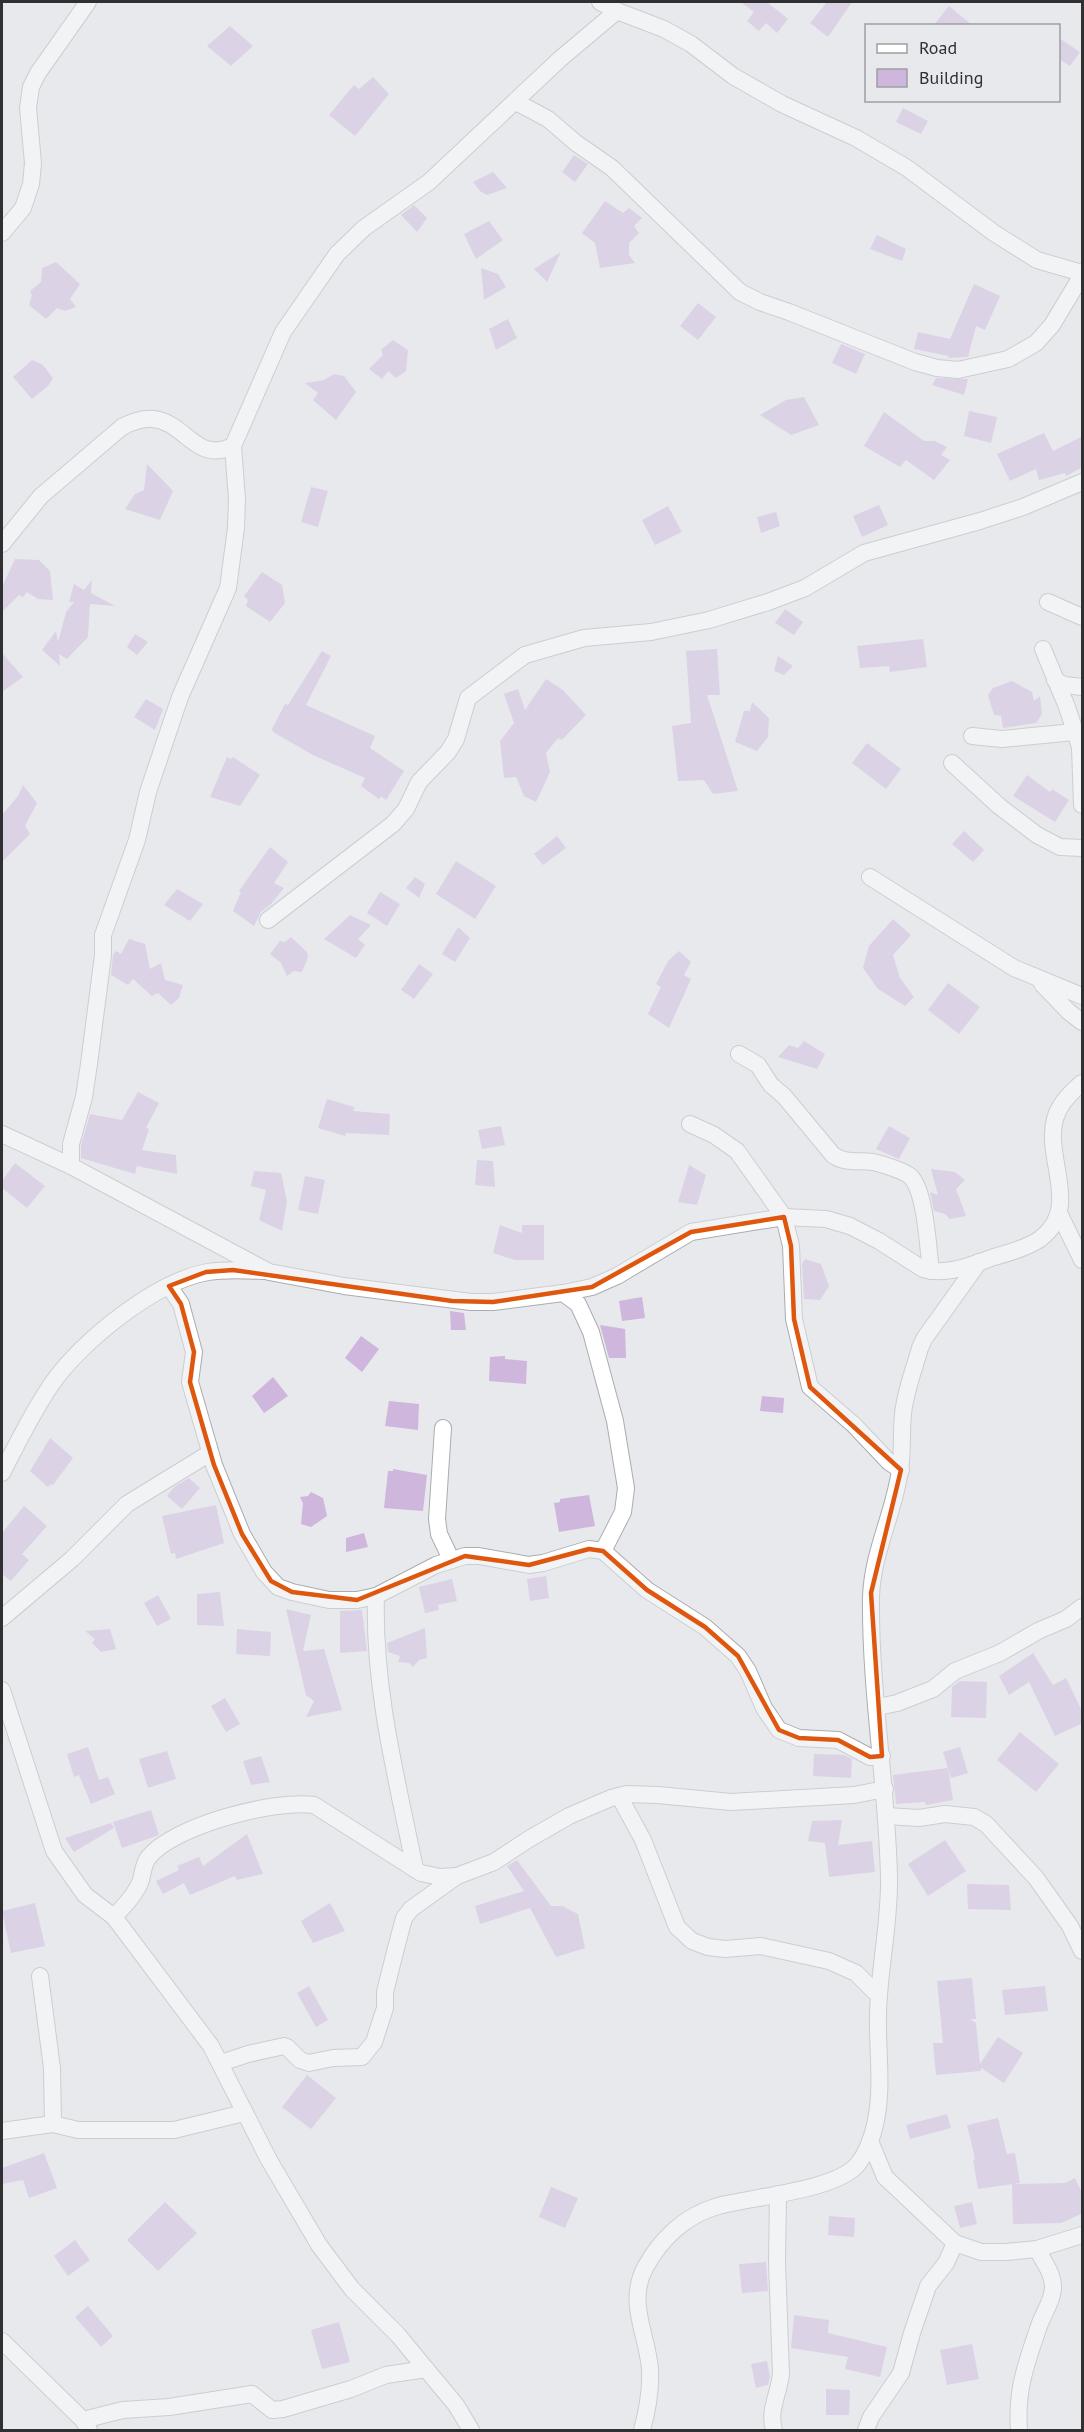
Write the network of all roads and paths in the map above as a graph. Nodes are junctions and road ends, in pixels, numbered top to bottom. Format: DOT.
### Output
graph roads {
  1 [pos="88,2"];
  2 [pos="600,2"];
  3 [pos="617,11"];
  4 [pos="516,102"];
  5 [pos="2,234"];
  6 [pos="1083,274"];
  7 [pos="233,446"];
  8 [pos="1083,482"];
  9 [pos="2,544"];
  10 [pos="1048,602"];
  11 [pos="1083,617"];
  12 [pos="1043,649"];
  13 [pos="1055,680"];
  14 [pos="1083,687"];
  15 [pos="1074,732"];
  16 [pos="972,736"];
  17 [pos="952,763"];
  18 [pos="1083,805"];
  19 [pos="1083,848"];
  20 [pos="870,877"];
  21 [pos="268,920"];
  22 [pos="1037,979"];
  23 [pos="1083,996"];
  24 [pos="1083,1022"];
  25 [pos="739,1054"];
  26 [pos="1083,1083"];
  27 [pos="690,1124"];
  28 [pos="2,1134"];
  29 [pos="71,1166"];
  30 [pos="1060,1215"];
  31 [pos="784,1217"];
  32 [pos="1083,1260"];
  33 [pos="980,1262"];
  34 [pos="931,1271"];
  35 [pos="269,1272"];
  36 [pos="169,1286"];
  37 [pos="563,1293"];
  38 [pos="443,1428"];
  39 [pos="210,1453"];
  40 [pos="901,1470"];
  41 [pos="2,1473"];
  42 [pos="603,1551"];
  43 [pos="451,1559"];
  44 [pos="376,1596"];
  45 [pos="1083,1607"];
  46 [pos="2,1618"];
  47 [pos="2,1690"];
  48 [pos="878,1707"];
  49 [pos="882,1756"];
  50 [pos="885,1789"];
  51 [pos="619,1796"];
  52 [pos="887,1816"];
  53 [pos="415,1869"];
  54 [pos="457,1876"];
  55 [pos="114,1917"];
  56 [pos="1083,1951"];
  57 [pos="40,1976"];
  58 [pos="879,1991"];
  59 [pos="221,2063"];
  60 [pos="244,2113"];
  61 [pos="53,2124"];
  62 [pos="2,2131"];
  63 [pos="870,2141"];
  64 [pos="778,2194"];
  65 [pos="1083,2235"];
  66 [pos="955,2243"];
  67 [pos="1037,2249"];
  68 [pos="2,2341"];
  69 [pos="426,2369"];
  70 [pos="86,2425"];
  71 [pos="471,2430"];
  72 [pos="642,2430"];
  73 [pos="774,2430"];
  74 [pos="866,2430"];
  75 [pos="1019,2430"];
  1 -- 5 [label="street"];
  2 -- 3 [label="street"];
  3 -- 4 [label="street"];
  3 -- 6 [label="street"];
  4 -- 6 [label="street"];
  4 -- 7 [label="street"];
  7 -- 9 [label="street"];
  7 -- 29 [label="street"];
  8 -- 21 [label="street"];
  10 -- 11 [label="street"];
  12 -- 13 [label="street"];
  13 -- 14 [label="street"];
  13 -- 15 [label="street"];
  15 -- 16 [label="street"];
  15 -- 18 [label="street"];
  17 -- 19 [label="street"];
  20 -- 22 [label="street"];
  22 -- 23 [label="street"];
  22 -- 24 [label="street"];
  25 -- 34 [label="street"];
  26 -- 30 [label="street"];
  27 -- 31 [label="street"];
  28 -- 29 [label="street"];
  29 -- 35 [label="street"];
  30 -- 32 [label="street"];
  30 -- 33 [label="street"];
  31 -- 34 [label="street"];
  31 -- 37 [label="street"];
  31 -- 40 [label="street"];
  33 -- 34 [label="street"];
  33 -- 40 [label="street"];
  35 -- 36 [label="street"];
  35 -- 37 [label="street"];
  36 -- 39 [label="street"];
  36 -- 41 [label="street"];
  37 -- 42 [label="street"];
  38 -- 43 [label="street"];
  39 -- 44 [label="street"];
  39 -- 46 [label="street"];
  40 -- 48 [label="street"];
  42 -- 43 [label="street"];
  42 -- 49 [label="street"];
  43 -- 44 [label="street"];
  44 -- 53 [label="street"];
  45 -- 48 [label="street"];
  47 -- 55 [label="street"];
  48 -- 49 [label="street"];
  49 -- 50 [label="street"];
  50 -- 51 [label="street"];
  50 -- 52 [label="street"];
  51 -- 54 [label="street"];
  51 -- 58 [label="street"];
  52 -- 56 [label="street"];
  52 -- 58 [label="street"];
  53 -- 54 [label="street"];
  53 -- 55 [label="street"];
  54 -- 59 [label="street"];
  55 -- 59 [label="street"];
  57 -- 61 [label="street"];
  58 -- 63 [label="street"];
  59 -- 60 [label="street"];
  60 -- 61 [label="street"];
  60 -- 69 [label="street"];
  61 -- 62 [label="street"];
  63 -- 64 [label="street"];
  63 -- 66 [label="street"];
  64 -- 72 [label="street"];
  64 -- 73 [label="street"];
  65 -- 67 [label="street"];
  66 -- 67 [label="street"];
  66 -- 74 [label="street"];
  67 -- 75 [label="street"];
  68 -- 70 [label="street"];
  69 -- 70 [label="street"];
  69 -- 71 [label="street"];
}
